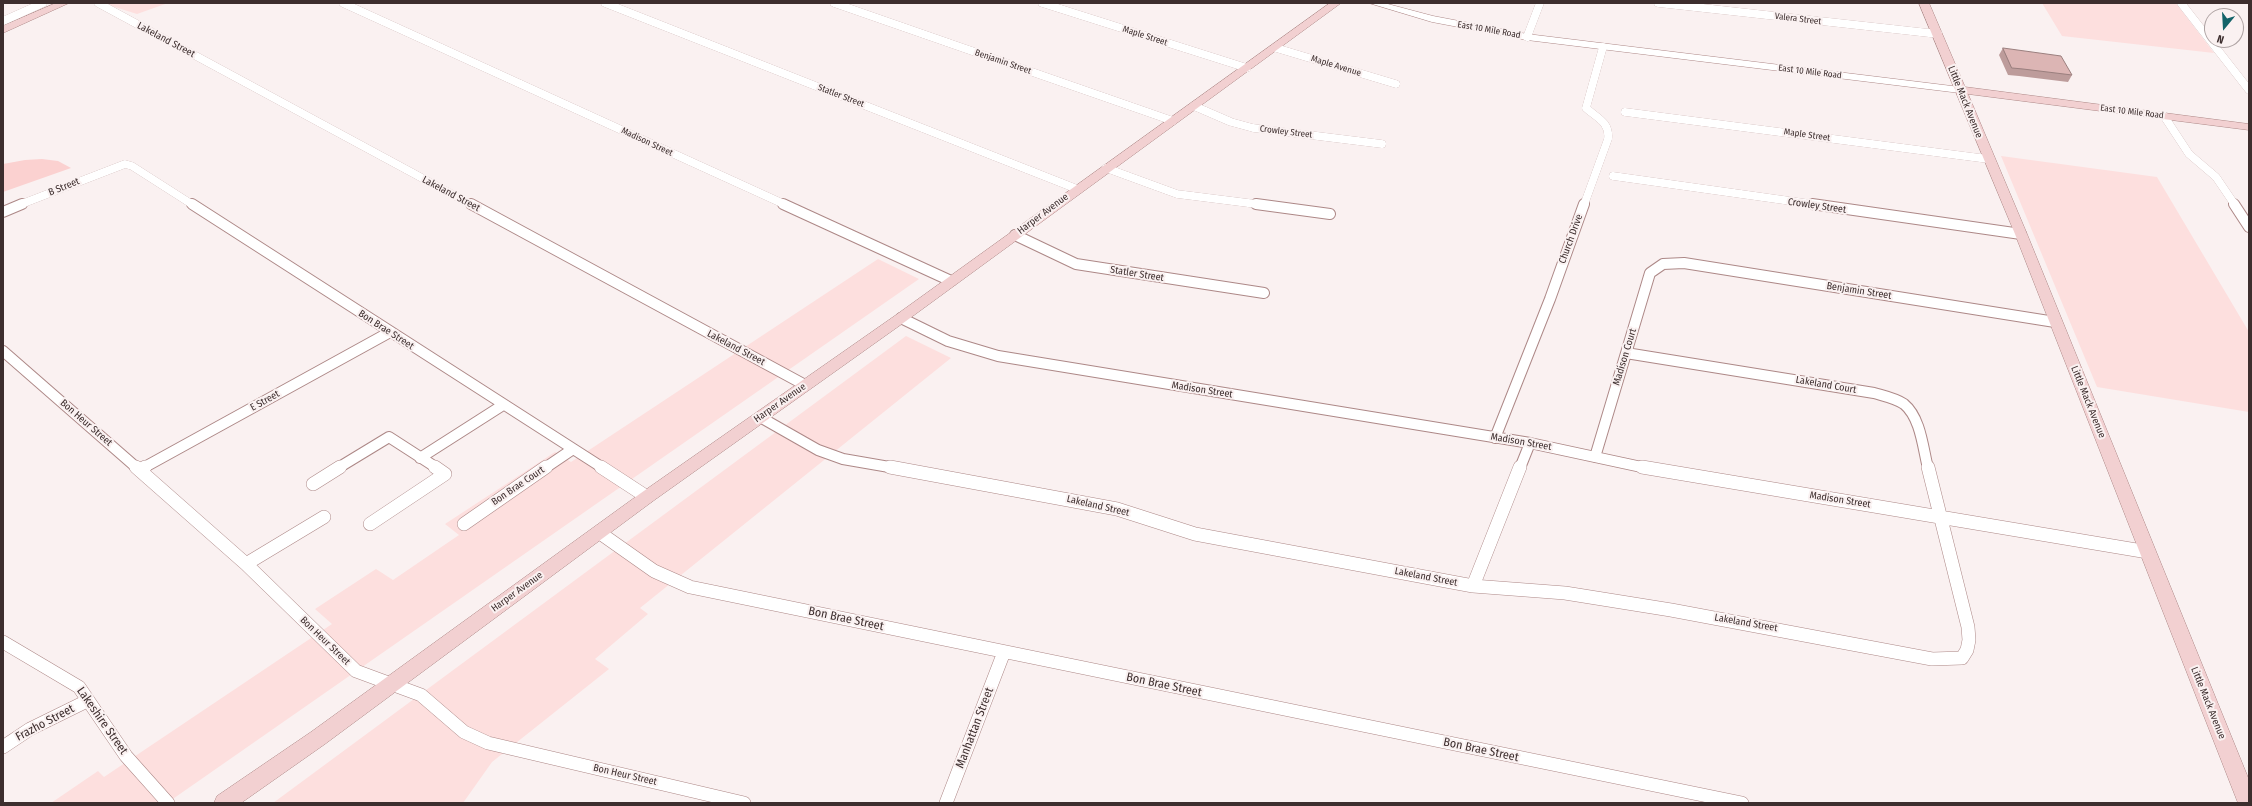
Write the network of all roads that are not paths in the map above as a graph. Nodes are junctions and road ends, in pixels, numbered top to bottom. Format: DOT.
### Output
graph roads {
  1 [pos="43,3"];
  2 [pos="64,3"];
  3 [pos="98,3"];
  4 [pos="343,3"];
  5 [pos="606,3"];
  6 [pos="834,3"];
  7 [pos="1042,3"];
  8 [pos="1336,3"];
  9 [pos="1374,3"];
  10 [pos="1540,3"];
  11 [pos="1658,3"];
  12 [pos="1924,3"];
  13 [pos="2181,3"];
  14 [pos="3,21"];
  15 [pos="3,30"];
  16 [pos="1938,34"];
  17 [pos="1527,37"];
  18 [pos="1603,47"];
  19 [pos="1276,48"];
  20 [pos="1248,68"];
  21 [pos="1396,84"];
  22 [pos="1960,90"];
  23 [pos="2249,90"];
  24 [pos="1194,106"];
  25 [pos="1626,112"];
  26 [pos="2164,116"];
  27 [pos="1173,121"];
  28 [pos="2249,127"];
  29 [pos="1382,144"];
  30 [pos="1988,159"];
  31 [pos="126,164"];
  32 [pos="1106,168"];
  33 [pos="1613,176"];
  34 [pos="1076,189"];
  35 [pos="3,212"];
  36 [pos="1330,214"];
  37 [pos="2249,227"];
  38 [pos="2021,234"];
  39 [pos="1015,235"];
  40 [pos="1663,264"];
  41 [pos="951,281"];
  42 [pos="1264,293"];
  43 [pos="901,318"];
  44 [pos="2055,322"];
  45 [pos="390,332"];
  46 [pos="3,351"];
  47 [pos="1626,353"];
  48 [pos="805,385"];
  49 [pos="503,405"];
  50 [pos="760,417"];
  51 [pos="1495,438"];
  52 [pos="1530,443"];
  53 [pos="573,449"];
  54 [pos="1595,457"];
  55 [pos="420,458"];
  56 [pos="140,470"];
  57 [pos="313,484"];
  58 [pos="647,497"];
  59 [pos="324,517"];
  60 [pos="1942,517"];
  61 [pos="370,524"];
  62 [pos="464,524"];
  63 [pos="600,533"];
  64 [pos="2148,552"];
  65 [pos="246,564"];
  66 [pos="1473,586"];
  67 [pos="3,642"];
  68 [pos="1004,652"];
  69 [pos="390,684"];
  70 [pos="87,700"];
  71 [pos="3,746"];
  72 [pos="168,803"];
  73 [pos="224,803"];
  74 [pos="744,803"];
  75 [pos="946,803"];
  76 [pos="1742,803"];
  77 [pos="2248,803"];
  1 -- 14 [label="street"];
  2 -- 15 [label="main road"];
  3 -- 48 [label="street, Lakeland Street"];
  4 -- 41 [label="street, Madison Street"];
  5 -- 34 [label="street, Statler Street"];
  6 -- 27 [label="street, Benjamin Street"];
  7 -- 20 [label="street, Maple Street"];
  8 -- 19 [label="main road, Harper Avenue"];
  9 -- 17 [label="street, East 10 Mile Road"];
  10 -- 17 [label="street"];
  11 -- 16 [label="street, Valera Street"];
  12 -- 16 [label="main road, Little Mack Avenue"];
  13 -- 23 [label="street"];
  16 -- 22 [label="main road, Little Mack Avenue"];
  17 -- 18 [label="street, East 10 Mile Road"];
  18 -- 22 [label="street, East 10 Mile Road"];
  18 -- 51 [label="street, Church Drive"];
  19 -- 20 [label="main road, Harper Avenue"];
  19 -- 21 [label="street, Maple Avenue"];
  20 -- 24 [label="main road, Harper Avenue"];
  22 -- 26 [label="main road, East 10 Mile Road"];
  22 -- 30 [label="main road, Little Mack Avenue"];
  24 -- 27 [label="main road, Harper Avenue"];
  24 -- 29 [label="street, Crowley Street"];
  25 -- 30 [label="street, Maple Street"];
  26 -- 28 [label="main road, East 10 Mile Road"];
  26 -- 37 [label="street"];
  27 -- 32 [label="main road, Harper Avenue"];
  30 -- 38 [label="main road, Little Mack Avenue"];
  31 -- 35 [label="street, B Street"];
  31 -- 45 [label="street, Bon Brae Street"];
  32 -- 34 [label="main road, Harper Avenue"];
  32 -- 36 [label="street"];
  33 -- 38 [label="street, Crowley Street"];
  34 -- 39 [label="main road, Harper Avenue"];
  38 -- 44 [label="main road, Little Mack Avenue"];
  39 -- 41 [label="main road, Harper Avenue"];
  39 -- 42 [label="street, Statler Street"];
  40 -- 44 [label="street, Benjamin Street"];
  40 -- 47 [label="street, Madison Court"];
  41 -- 43 [label="main road, Harper Avenue"];
  43 -- 48 [label="main road, Harper Avenue"];
  43 -- 51 [label="street, Madison Street"];
  44 -- 64 [label="main road, Little Mack Avenue"];
  45 -- 49 [label="street, Bon Brae Street"];
  45 -- 56 [label="street, E Street"];
  46 -- 56 [label="street, Bon Heur Street"];
  47 -- 54 [label="street, Madison Court"];
  47 -- 60 [label="street, Lakeland Court"];
  48 -- 50 [label="main road, Harper Avenue"];
  49 -- 53 [label="street, Bon Brae Street"];
  49 -- 55 [label="street"];
  50 -- 58 [label="main road, Harper Avenue"];
  50 -- 66 [label="street, Lakeland Street"];
  51 -- 52 [label="street, Madison Street"];
  52 -- 54 [label="street, Madison Street"];
  52 -- 66 [label="street"];
  53 -- 58 [label="street, Bon Brae Street"];
  53 -- 62 [label="street, Bon Brae Court"];
  54 -- 60 [label="street, Madison Street"];
  55 -- 57 [label="street"];
  55 -- 61 [label="street"];
  56 -- 65 [label="street, Bon Heur Street"];
  58 -- 63 [label="main road, Harper Avenue"];
  59 -- 65 [label="street"];
  60 -- 64 [label="street, Madison Street"];
  60 -- 66 [label="street, Lakeland Street"];
  63 -- 68 [label="street, Bon Brae Street"];
  63 -- 69 [label="main road, Harper Avenue"];
  64 -- 77 [label="main road, Little Mack Avenue"];
  65 -- 69 [label="street, Bon Heur Street"];
  67 -- 70 [label="street, Lakeshire Street"];
  68 -- 75 [label="street, Manhattan Street"];
  68 -- 76 [label="street, Bon Brae Street"];
  69 -- 73 [label="main road, Harper Avenue"];
  69 -- 74 [label="street, Bon Heur Street"];
  70 -- 71 [label="street, Frazho Street"];
  70 -- 72 [label="street, Lakeshire Street"];
}
